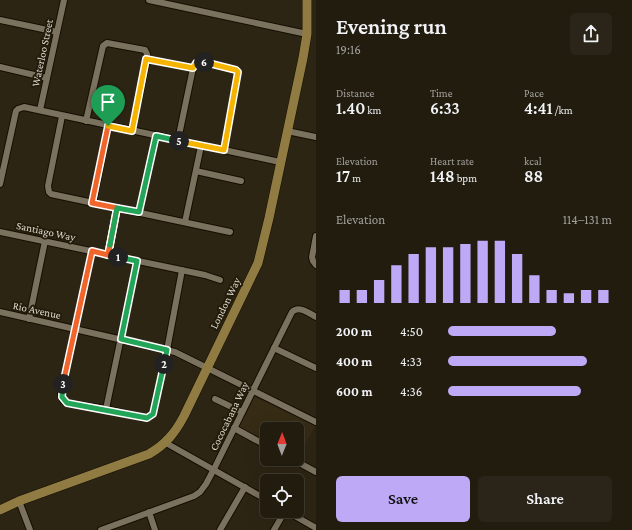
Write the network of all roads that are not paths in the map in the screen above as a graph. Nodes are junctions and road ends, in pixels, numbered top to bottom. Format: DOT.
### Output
graph roads {
  1 [pos="64,0"];
  2 [pos="149,0"];
  3 [pos="307,0"];
  4 [pos="158,1"];
  5 [pos="0,20"];
  6 [pos="57,32"];
  7 [pos="307,34"];
  8 [pos="146,59"];
  9 [pos="0,67"];
  10 [pos="193,68"];
  11 [pos="47,78"];
  12 [pos="40,110"];
  13 [pos="62,116"];
  14 [pos="86,121"];
  15 [pos="108,126"];
  16 [pos="132,131"];
  17 [pos="287,131"];
  18 [pos="156,136"];
  19 [pos="316,138"];
  20 [pos="178,140"];
  21 [pos="201,146"];
  22 [pos="224,150"];
  23 [pos="280,162"];
  24 [pos="196,171"];
  25 [pos="241,181"];
  26 [pos="0,184"];
  27 [pos="92,203"];
  28 [pos="117,208"];
  29 [pos="139,212"];
  30 [pos="185,222"];
  31 [pos="0,232"];
  32 [pos="230,232"];
  33 [pos="316,236"];
  34 [pos="45,241"];
  35 [pos="92,251"];
  36 [pos="108,255"];
  37 [pos="137,261"];
  38 [pos="316,265"];
  39 [pos="182,270"];
  40 [pos="220,280"];
  41 [pos="0,312"];
  42 [pos="316,317"];
  43 [pos="29,319"];
  44 [pos="75,329"];
  45 [pos="121,339"];
  46 [pos="274,348"];
  47 [pos="167,350"];
  48 [pos="207,368"];
  49 [pos="316,368"];
  50 [pos="252,390"];
  51 [pos="215,398"];
  52 [pos="106,409"];
  53 [pos="242,412"];
  54 [pos="316,422"];
  55 [pos="234,428"];
  56 [pos="260,442"];
  57 [pos="166,443"];
  58 [pos="304,466"];
  59 [pos="214,469"];
  60 [pos="316,472"];
  61 [pos="245,487"];
  62 [pos="260,496"];
  63 [pos="15,503"];
  64 [pos="0,506"];
  65 [pos="0,510"];
  66 [pos="149,512"];
  67 [pos="281,518"];
  68 [pos="298,518"];
  69 [pos="316,528"];
  70 [pos="105,529"];
  71 [pos="30,530"];
  72 [pos="155,530"];
  73 [pos="220,530"];
  74 [pos="274,530"];
  1 -- 6 [label="street, Waterloo Street"];
  2 -- 4 [label="street"];
  3 -- 7 [label="street, London Way"];
  4 -- 7 [label="street"];
  5 -- 6 [label="street"];
  6 -- 11 [label="street, Waterloo Street"];
  7 -- 17 [label="street, London Way"];
  8 -- 10 [label="street"];
  8 -- 14 [label="street"];
  8 -- 16 [label="street"];
  9 -- 11 [label="street"];
  10 -- 20 [label="street"];
  10 -- 22 [label="street"];
  11 -- 12 [label="street, Waterloo Street"];
  12 -- 13 [label="street"];
  12 -- 26 [label="street"];
  13 -- 14 [label="street"];
  13 -- 27 [label="street"];
  14 -- 15 [label="street"];
  15 -- 16 [label="street"];
  15 -- 27 [label="street"];
  16 -- 18 [label="street"];
  17 -- 19 [label="street"];
  17 -- 23 [label="street, London Way"];
  18 -- 20 [label="street"];
  18 -- 29 [label="street"];
  20 -- 21 [label="street"];
  21 -- 22 [label="street"];
  21 -- 24 [label="street"];
  22 -- 23 [label="street"];
  23 -- 48 [label="street, London Way"];
  24 -- 25 [label="street"];
  24 -- 30 [label="street"];
  27 -- 28 [label="street"];
  28 -- 29 [label="street"];
  28 -- 36 [label="street"];
  29 -- 30 [label="street"];
  30 -- 32 [label="street"];
  31 -- 34 [label="street, Santiago Way"];
  33 -- 38 [label="street"];
  34 -- 35 [label="street, Santiago Way"];
  34 -- 43 [label="street"];
  35 -- 36 [label="street, Santiago Way"];
  35 -- 44 [label="street"];
  36 -- 37 [label="street, Santiago Way"];
  37 -- 39 [label="street, Santiago Way"];
  37 -- 45 [label="street"];
  39 -- 40 [label="street, Santiago Way"];
  39 -- 47 [label="street"];
  41 -- 43 [label="street, Rio Avenue"];
  42 -- 46 [label="street, Cococabana Way"];
  43 -- 44 [label="street, Rio Avenue"];
  44 -- 45 [label="street, Rio Avenue"];
  44 -- 52 [label="street"];
  45 -- 47 [label="street, Rio Avenue"];
  45 -- 52 [label="street"];
  46 -- 49 [label="street"];
  46 -- 50 [label="street, Cococabana Way"];
  47 -- 48 [label="street, Rio Avenue"];
  47 -- 52 [label="street"];
  48 -- 50 [label="street, Rio Avenue"];
  48 -- 57 [label="street, London Way"];
  50 -- 53 [label="street, Cococabana Way"];
  50 -- 54 [label="street, Rio Avenue"];
  51 -- 53 [label="street"];
  53 -- 55 [label="street, Cococabana Way"];
  55 -- 56 [label="street"];
  55 -- 59 [label="street, Cococabana Way"];
  57 -- 59 [label="street"];
  57 -- 63 [label="street, London Way"];
  58 -- 60 [label="street"];
  59 -- 61 [label="street"];
  59 -- 66 [label="street, Cococabana Way"];
  61 -- 62 [label="street"];
  61 -- 73 [label="street"];
  63 -- 64 [label="street, London Way"];
  63 -- 65 [label="street, London Way"];
  63 -- 71 [label="street"];
  66 -- 70 [label="street, Cococabana Way"];
  66 -- 72 [label="street"];
  67 -- 74 [label="street"];
  68 -- 69 [label="street"];
}
